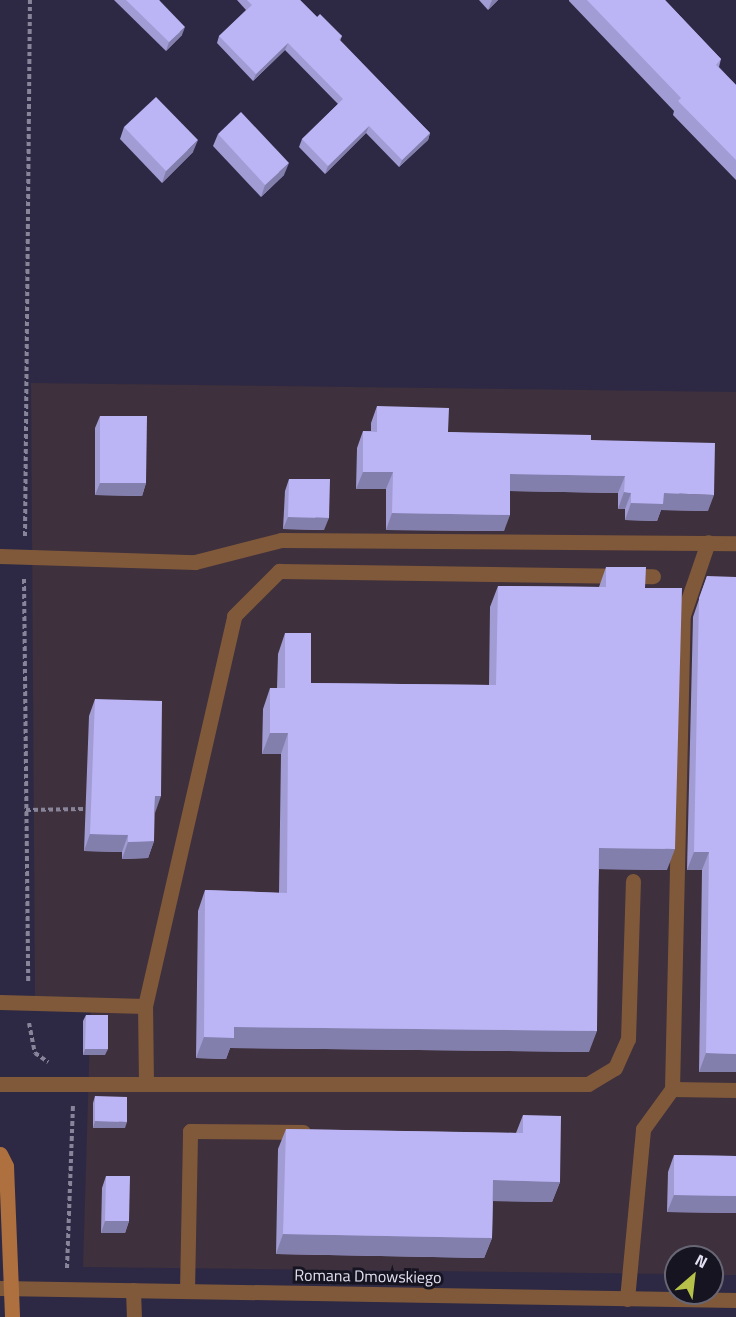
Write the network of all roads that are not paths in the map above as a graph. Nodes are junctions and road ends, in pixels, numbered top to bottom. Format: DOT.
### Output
graph roads {
  1 [pos="708,542"];
  2 [pos="736,543"];
  3 [pos="0,556"];
  4 [pos="653,576"];
  5 [pos="633,881"];
  6 [pos="0,1002"];
  7 [pos="145,1006"];
  8 [pos="0,1084"];
  9 [pos="146,1084"];
  10 [pos="672,1089"];
  11 [pos="736,1090"];
  12 [pos="321,1132"];
  13 [pos="0,1154"];
  14 [pos="6,1288"];
  15 [pos="133,1290"];
  16 [pos="187,1291"];
  17 [pos="627,1299"];
  18 [pos="736,1300"];
  19 [pos="12,1317"];
  20 [pos="134,1317"];
  1 -- 2 [label="street"];
  1 -- 3 [label="street"];
  1 -- 10 [label="street"];
  4 -- 7 [label="street"];
  5 -- 9 [label="street"];
  6 -- 7 [label="street"];
  7 -- 9 [label="street"];
  8 -- 9 [label="street"];
  10 -- 11 [label="street"];
  10 -- 17 [label="street"];
  12 -- 16 [label="street"];
  13 -- 14 [label="main road"];
  14 -- 15 [label="street, Romana Dmowskiego"];
  14 -- 19 [label="main road"];
  15 -- 16 [label="street, Romana Dmowskiego"];
  15 -- 20 [label="street"];
  16 -- 17 [label="street, Romana Dmowskiego"];
  17 -- 18 [label="street, Romana Dmowskiego"];
}
